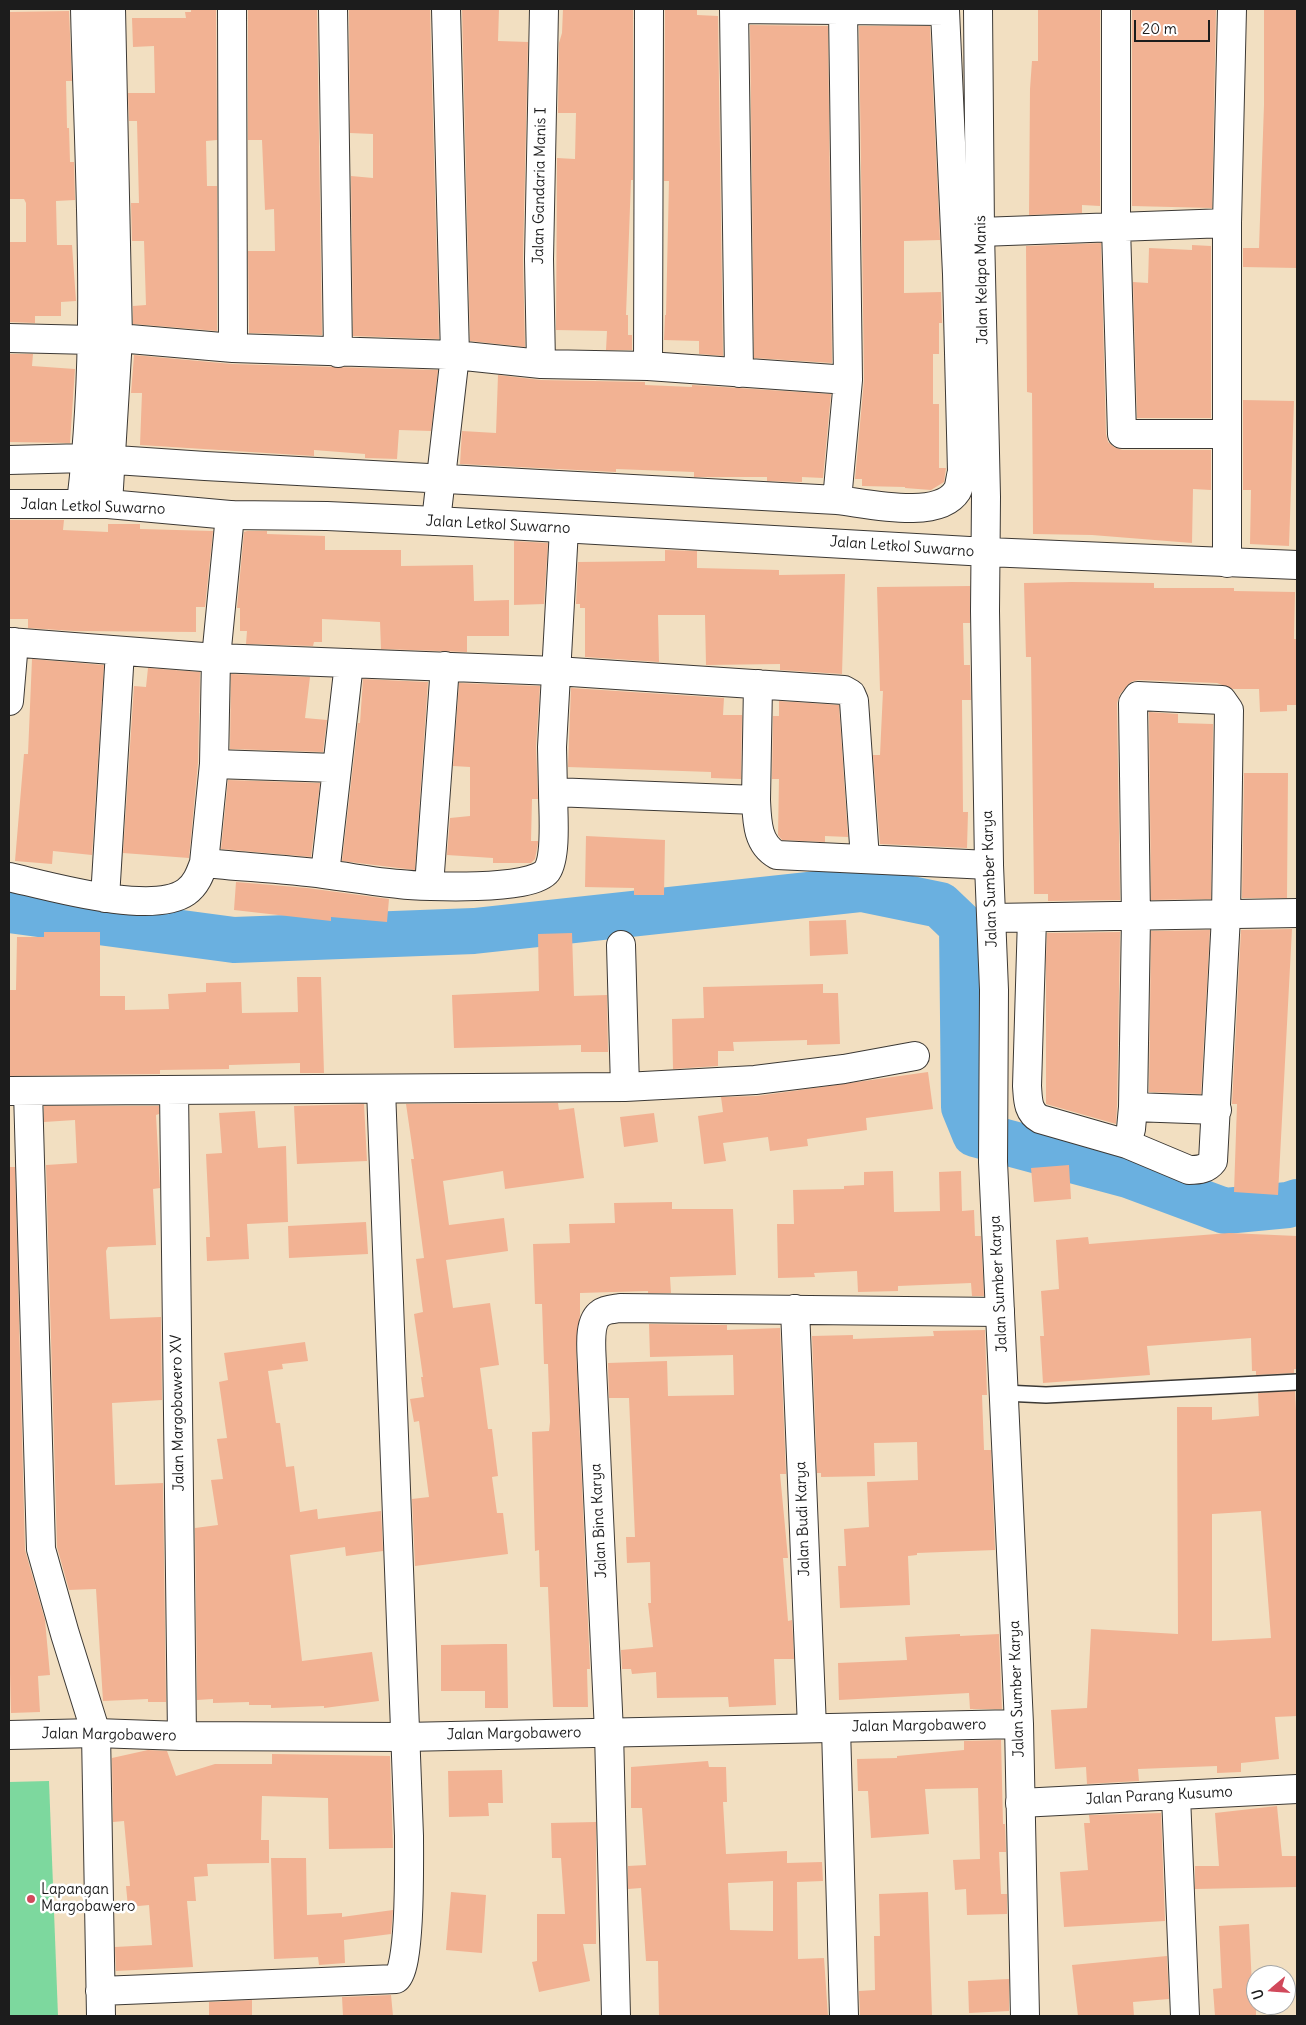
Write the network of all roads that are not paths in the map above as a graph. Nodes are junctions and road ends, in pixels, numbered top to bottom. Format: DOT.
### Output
graph roads {
  1 [pos="85,9"];
  2 [pos="111,9"];
  3 [pos="232,9"];
  4 [pos="333,9"];
  5 [pos="446,9"];
  6 [pos="544,9"];
  7 [pos="649,9"];
  8 [pos="734,9"];
  9 [pos="842,9"];
  10 [pos="978,9"];
  11 [pos="1116,9"];
  12 [pos="1232,9"];
  13 [pos="945,10"];
  14 [pos="1227,223"];
  15 [pos="1116,227"];
  16 [pos="980,232"];
  17 [pos="9,338"];
  18 [pos="105,339"];
  19 [pos="233,348"];
  20 [pos="338,353"];
  21 [pos="455,355"];
  22 [pos="541,364"];
  23 [pos="648,366"];
  24 [pos="739,373"];
  25 [pos="848,380"];
  26 [pos="1227,434"];
  27 [pos="99,458"];
  28 [pos="9,460"];
  29 [pos="441,479"];
  30 [pos="837,500"];
  31 [pos="81,503"];
  32 [pos="9,504"];
  33 [pos="108,504"];
  34 [pos="230,515"];
  35 [pos="436,521"];
  36 [pos="564,529"];
  37 [pos="987,552"];
  38 [pos="1227,562"];
  39 [pos="1297,566"];
  40 [pos="11,642"];
  41 [pos="120,651"];
  42 [pos="216,658"];
  43 [pos="349,663"];
  44 [pos="445,666"];
  45 [pos="556,671"];
  46 [pos="758,684"];
  47 [pos="9,701"];
  48 [pos="214,764"];
  49 [pos="336,768"];
  50 [pos="553,792"];
  51 [pos="756,800"];
  52 [pos="865,859"];
  53 [pos="204,863"];
  54 [pos="988,865"];
  55 [pos="325,874"];
  56 [pos="9,877"];
  57 [pos="429,886"];
  58 [pos="105,898"];
  59 [pos="1297,913"];
  60 [pos="1136,916"];
  61 [pos="1226,916"];
  62 [pos="992,918"];
  63 [pos="1032,918"];
  64 [pos="621,945"];
  65 [pos="915,1056"];
  66 [pos="625,1087"];
  67 [pos="381,1089"];
  68 [pos="174,1090"];
  69 [pos="18,1091"];
  70 [pos="1132,1107"];
  71 [pos="1217,1110"];
  72 [pos="1127,1144"];
  73 [pos="795,1309"];
  74 [pos="1000,1312"];
  75 [pos="1297,1382"];
  76 [pos="1004,1393"];
  77 [pos="1019,1724"];
  78 [pos="824,1728"];
  79 [pos="96,1732"];
  80 [pos="609,1732"];
  81 [pos="9,1735"];
  82 [pos="182,1736"];
  83 [pos="404,1737"];
  84 [pos="1297,1789"];
  85 [pos="1176,1796"];
  86 [pos="1020,1803"];
  87 [pos="100,2003"];
  88 [pos="616,2016"];
  89 [pos="844,2016"];
  90 [pos="1025,2016"];
  91 [pos="1185,2016"];
  1 -- 18 [label="street"];
  2 -- 18 [label="street"];
  3 -- 19 [label="street"];
  4 -- 20 [label="street"];
  5 -- 21 [label="street"];
  6 -- 22 [label="street, Jalan Gandaria Manis I"];
  7 -- 23 [label="street"];
  8 -- 9 [label="street"];
  8 -- 24 [label="street"];
  9 -- 13 [label="street"];
  9 -- 25 [label="street"];
  10 -- 16 [label="street, Jalan Kelapa Manis"];
  11 -- 15 [label="street"];
  12 -- 14 [label="street"];
  13 -- 30 [label="street"];
  14 -- 15 [label="street"];
  14 -- 26 [label="street"];
  15 -- 16 [label="street"];
  15 -- 26 [label="street"];
  16 -- 37 [label="street, Jalan Kelapa Manis"];
  17 -- 18 [label="street"];
  18 -- 19 [label="street"];
  18 -- 27 [label="street"];
  19 -- 20 [label="street"];
  20 -- 21 [label="street"];
  21 -- 22 [label="street"];
  21 -- 29 [label="street"];
  22 -- 23 [label="street"];
  23 -- 24 [label="street"];
  24 -- 25 [label="street"];
  25 -- 30 [label="street"];
  26 -- 38 [label="street"];
  27 -- 28 [label="street"];
  27 -- 29 [label="street"];
  27 -- 31 [label="street"];
  27 -- 33 [label="street"];
  29 -- 30 [label="street"];
  29 -- 35 [label="street"];
  31 -- 32 [label="street, Jalan Letkol Suwarno"];
  31 -- 33 [label="street, Jalan Letkol Suwarno"];
  33 -- 34 [label="street, Jalan Letkol Suwarno"];
  34 -- 35 [label="street, Jalan Letkol Suwarno"];
  34 -- 42 [label="street"];
  35 -- 36 [label="street, Jalan Letkol Suwarno"];
  36 -- 37 [label="street, Jalan Letkol Suwarno"];
  36 -- 45 [label="street"];
  37 -- 38 [label="street, Jalan Letkol Suwarno"];
  37 -- 54 [label="street, Jalan Sumber Karya"];
  38 -- 39 [label="street, Jalan Letkol Suwarno"];
  40 -- 41 [label="street"];
  40 -- 47 [label="street"];
  41 -- 42 [label="street"];
  41 -- 58 [label="street"];
  42 -- 43 [label="street"];
  42 -- 48 [label="street"];
  43 -- 44 [label="street"];
  43 -- 49 [label="street"];
  44 -- 45 [label="street"];
  44 -- 57 [label="street"];
  45 -- 46 [label="street"];
  45 -- 50 [label="street"];
  46 -- 51 [label="street"];
  46 -- 52 [label="street"];
  48 -- 49 [label="street"];
  48 -- 53 [label="street"];
  49 -- 55 [label="street"];
  50 -- 51 [label="street"];
  50 -- 57 [label="street"];
  51 -- 52 [label="street"];
  52 -- 54 [label="street"];
  53 -- 55 [label="street"];
  53 -- 58 [label="street"];
  54 -- 62 [label="street, Jalan Sumber Karya"];
  55 -- 57 [label="street"];
  56 -- 58 [label="street"];
  59 -- 61 [label="street"];
  60 -- 61 [label="street"];
  60 -- 61 [label="street"];
  60 -- 63 [label="street"];
  60 -- 70 [label="street"];
  61 -- 71 [label="street"];
  62 -- 63 [label="street"];
  62 -- 74 [label="street, Jalan Sumber Karya"];
  63 -- 72 [label="street"];
  64 -- 66 [label="street"];
  65 -- 66 [label="street"];
  66 -- 67 [label="street"];
  67 -- 68 [label="street"];
  67 -- 83 [label="street"];
  68 -- 69 [label="street"];
  68 -- 82 [label="street, Jalan Margobawero XV"];
  69 -- 79 [label="street"];
  70 -- 71 [label="street"];
  70 -- 72 [label="street"];
  71 -- 72 [label="street"];
  73 -- 74 [label="street"];
  73 -- 78 [label="street, Jalan Budi Karya"];
  73 -- 80 [label="street, Jalan Bina Karya"];
  74 -- 76 [label="street, Jalan Sumber Karya"];
  75 -- 76 [label="lane"];
  76 -- 77 [label="street, Jalan Sumber Karya"];
  77 -- 78 [label="street, Jalan Margobawero"];
  77 -- 86 [label="street, Jalan Sumber Karya"];
  78 -- 80 [label="street, Jalan Margobawero"];
  78 -- 89 [label="street, Jalan Budi Karya"];
  79 -- 81 [label="street, Jalan Margobawero"];
  79 -- 82 [label="street, Jalan Margobawero"];
  79 -- 87 [label="street"];
  80 -- 83 [label="street, Jalan Margobawero"];
  80 -- 88 [label="street, Jalan Bina Karya"];
  82 -- 83 [label="street, Jalan Margobawero"];
  83 -- 87 [label="street"];
  84 -- 85 [label="street, Jalan Parang Kusumo"];
  85 -- 86 [label="street, Jalan Parang Kusumo"];
  85 -- 91 [label="street"];
  86 -- 90 [label="street, Jalan Sumber Karya"];
}
